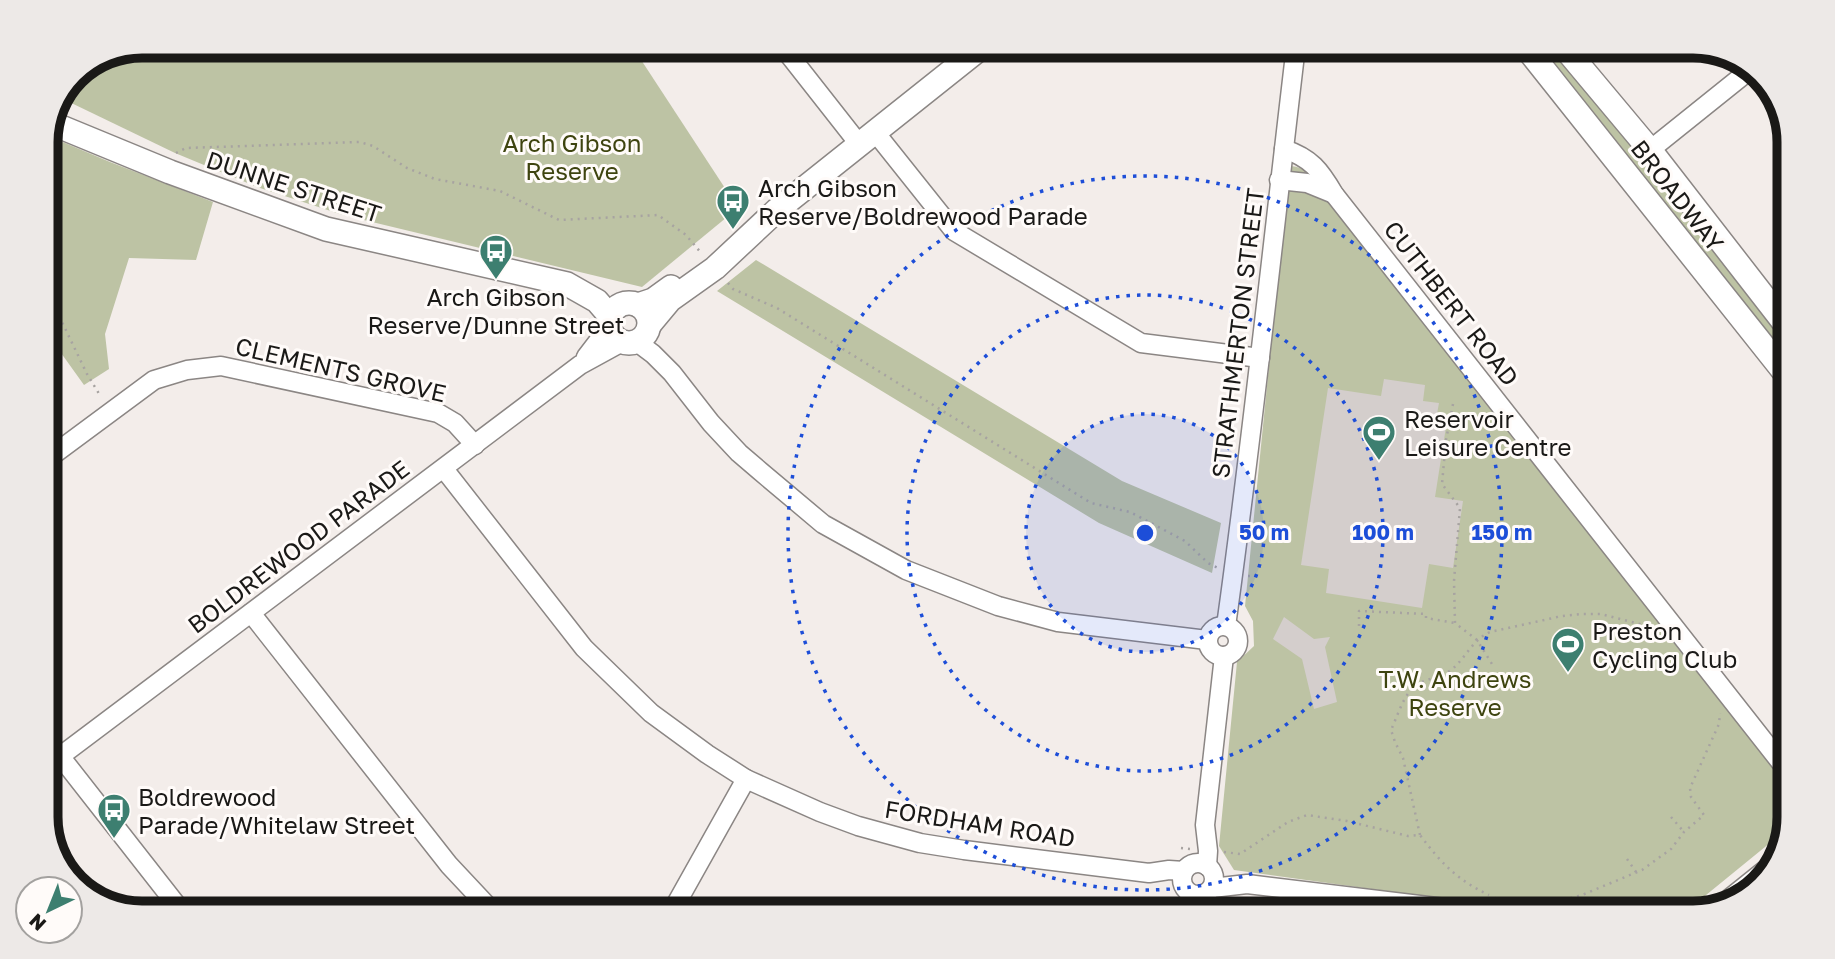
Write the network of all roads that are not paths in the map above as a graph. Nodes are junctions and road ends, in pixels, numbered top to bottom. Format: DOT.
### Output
graph roads {
  1 [pos="793,58"];
  2 [pos="968,58"];
  3 [pos="1295,58"];
  4 [pos="1538,58"];
  5 [pos="1573,58"];
  6 [pos="1744,75"];
  7 [pos="60,127"];
  8 [pos="867,138"];
  9 [pos="1284,149"];
  10 [pos="1650,150"];
  11 [pos="1279,180"];
  12 [pos="1334,194"];
  13 [pos="1777,314"];
  14 [pos="631,324"];
  15 [pos="1260,358"];
  16 [pos="1777,363"];
  17 [pos="475,445"];
  18 [pos="58,451"];
  19 [pos="443,469"];
  20 [pos="251,613"];
  21 [pos="1226,626"];
  22 [pos="1208,640"];
  23 [pos="1224,656"];
  24 [pos="1777,757"];
  25 [pos="58,758"];
  26 [pos="58,768"];
  27 [pos="746,779"];
  28 [pos="1197,871"];
  29 [pos="172,901"];
  30 [pos="483,901"];
  31 [pos="678,901"];
  32 [pos="1192,901"];
  33 [pos="1198,901"];
  34 [pos="1382,901"];
  1 -- 8 [label="street"];
  2 -- 8 [label="main road, BOLDREWOOD PARADE"];
  3 -- 9 [label="street, STRATHMERTON STREET"];
  4 -- 16 [label="main road, BROADWAY"];
  5 -- 10 [label="main road, BROADWAY"];
  6 -- 10 [label="street"];
  7 -- 14 [label="main road, DUNNE STREET"];
  8 -- 14 [label="main road, BOLDREWOOD PARADE"];
  8 -- 15 [label="street"];
  9 -- 11 [label="street, STRATHMERTON STREET"];
  9 -- 12 [label="street, CUTHBERT ROAD"];
  10 -- 13 [label="main road, BROADWAY"];
  11 -- 12 [label="street"];
  11 -- 15 [label="street, STRATHMERTON STREET"];
  12 -- 24 [label="street, CUTHBERT ROAD"];
  14 -- 17 [label="street, BOLDREWOOD PARADE"];
  14 -- 22 [label="street"];
  15 -- 21 [label="street, STRATHMERTON STREET"];
  17 -- 18 [label="street, CLEMENTS GROVE"];
  17 -- 19 [label="street, BOLDREWOOD PARADE"];
  19 -- 20 [label="street, BOLDREWOOD PARADE"];
  19 -- 27 [label="street, FORDHAM ROAD"];
  20 -- 25 [label="street, BOLDREWOOD PARADE"];
  20 -- 30 [label="street"];
  21 -- 22 [label="street"];
  21 -- 23 [label="street"];
  22 -- 23 [label="street"];
  23 -- 28 [label="street"];
  26 -- 29 [label="street"];
  27 -- 28 [label="street, FORDHAM ROAD"];
  27 -- 31 [label="street"];
  28 -- 32 [label="street"];
  28 -- 33 [label="street"];
  28 -- 34 [label="street, FORDHAM ROAD"];
}
